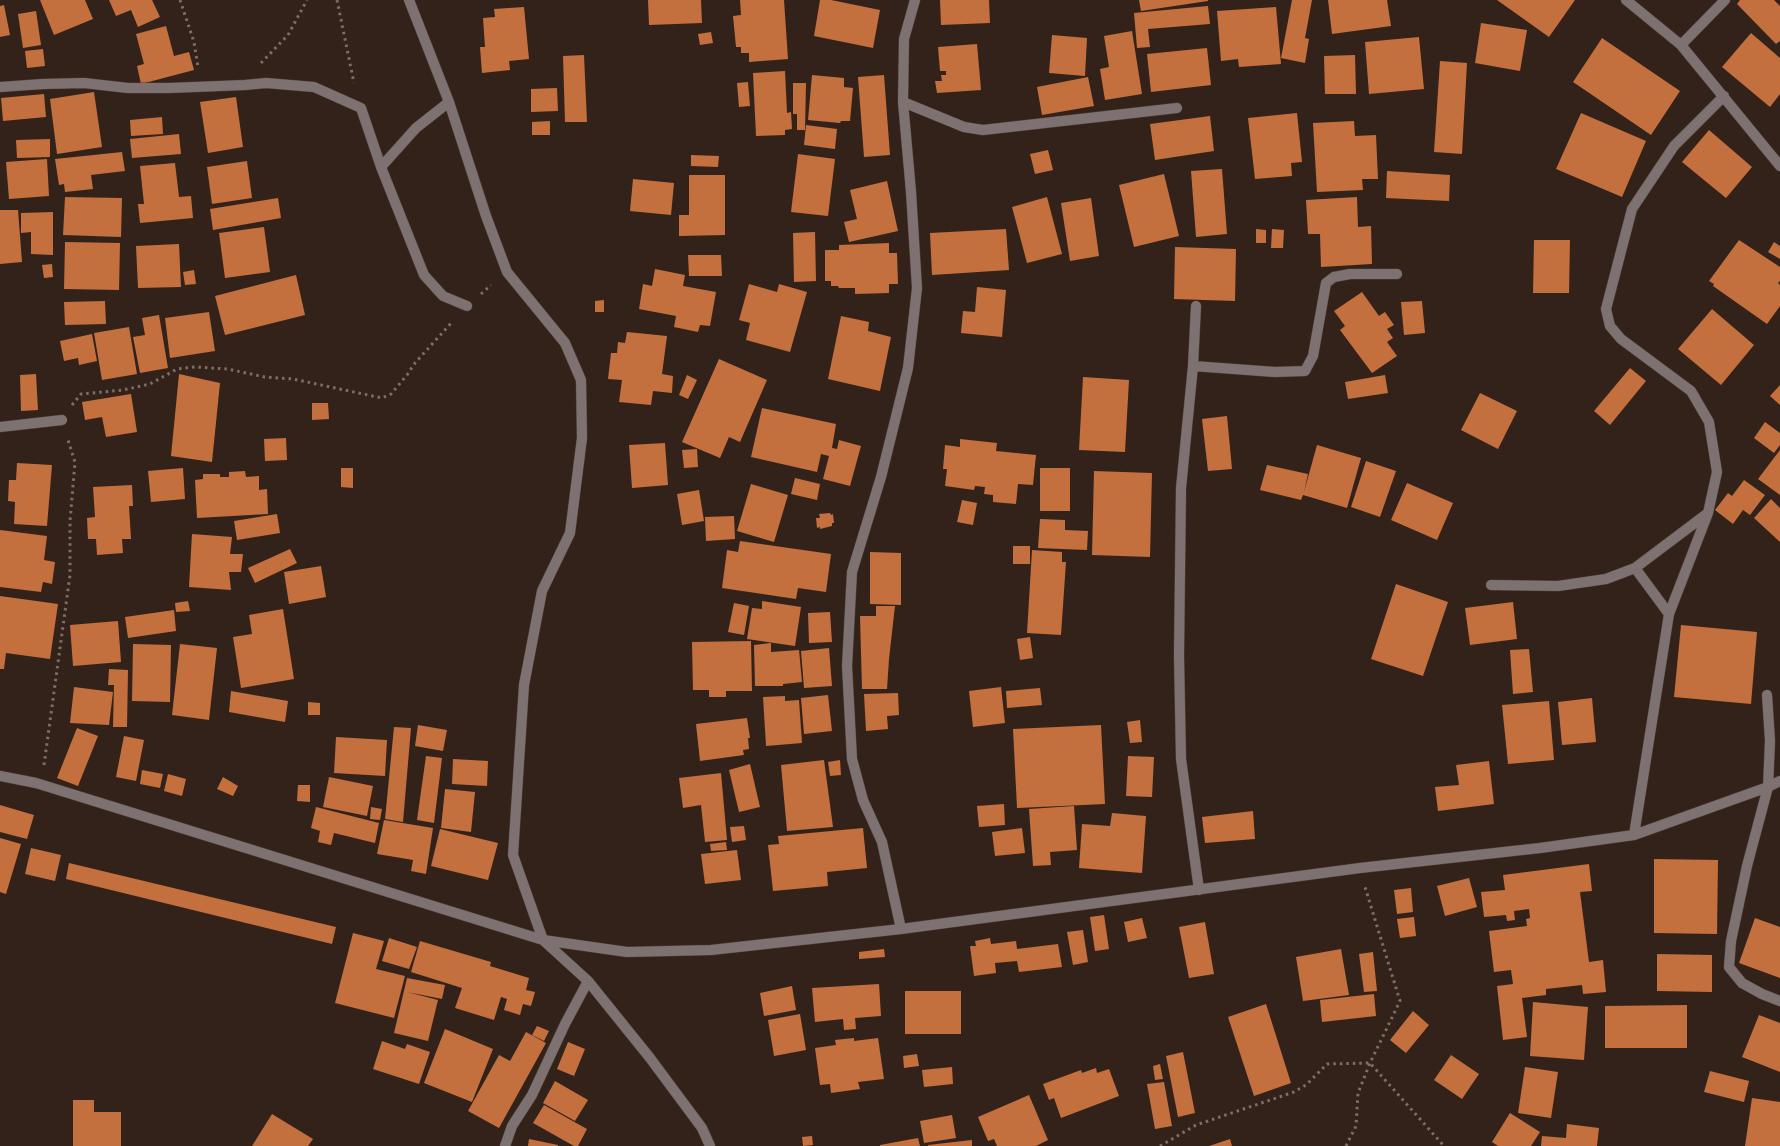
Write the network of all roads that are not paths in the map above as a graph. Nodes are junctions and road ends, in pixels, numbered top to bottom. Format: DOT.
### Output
graph roads {
  1 [pos="409,0"];
  2 [pos="915,0"];
  3 [pos="1626,0"];
  4 [pos="1725,0"];
  5 [pos="1682,45"];
  6 [pos="0,87"];
  7 [pos="1724,96"];
  8 [pos="449,102"];
  9 [pos="903,102"];
  10 [pos="1177,108"];
  11 [pos="1780,166"];
  12 [pos="381,167"];
  13 [pos="1397,274"];
  14 [pos="467,306"];
  15 [pos="1196,306"];
  16 [pos="1193,366"];
  17 [pos="62,420"];
  18 [pos="0,427"];
  19 [pos="1708,512"];
  20 [pos="1635,568"];
  21 [pos="1491,585"];
  22 [pos="1669,614"];
  23 [pos="1767,695"];
  24 [pos="0,776"];
  25 [pos="1780,781"];
  26 [pos="1768,788"];
  27 [pos="1634,835"];
  28 [pos="1199,890"];
  29 [pos="901,929"];
  30 [pos="543,940"];
  31 [pos="588,981"];
  32 [pos="1780,1001"];
  33 [pos="505,1146"];
  34 [pos="710,1146"];
  1 -- 8 [label="street"];
  2 -- 9 [label="street"];
  3 -- 5 [label="street"];
  4 -- 5 [label="street"];
  5 -- 7 [label="street"];
  6 -- 12 [label="street"];
  7 -- 11 [label="street"];
  7 -- 19 [label="street"];
  8 -- 12 [label="street"];
  8 -- 30 [label="street"];
  9 -- 10 [label="street"];
  9 -- 29 [label="street"];
  12 -- 14 [label="street"];
  13 -- 16 [label="street"];
  15 -- 16 [label="street"];
  16 -- 28 [label="street"];
  17 -- 18 [label="street"];
  19 -- 20 [label="street"];
  19 -- 22 [label="street"];
  20 -- 21 [label="street"];
  20 -- 22 [label="street"];
  22 -- 27 [label="street"];
  23 -- 26 [label="street"];
  24 -- 30 [label="street"];
  25 -- 26 [label="street"];
  26 -- 27 [label="street"];
  26 -- 32 [label="street"];
  27 -- 28 [label="street"];
  28 -- 29 [label="street"];
  29 -- 30 [label="street"];
  30 -- 31 [label="street"];
  31 -- 33 [label="street"];
  31 -- 34 [label="street"];
}
